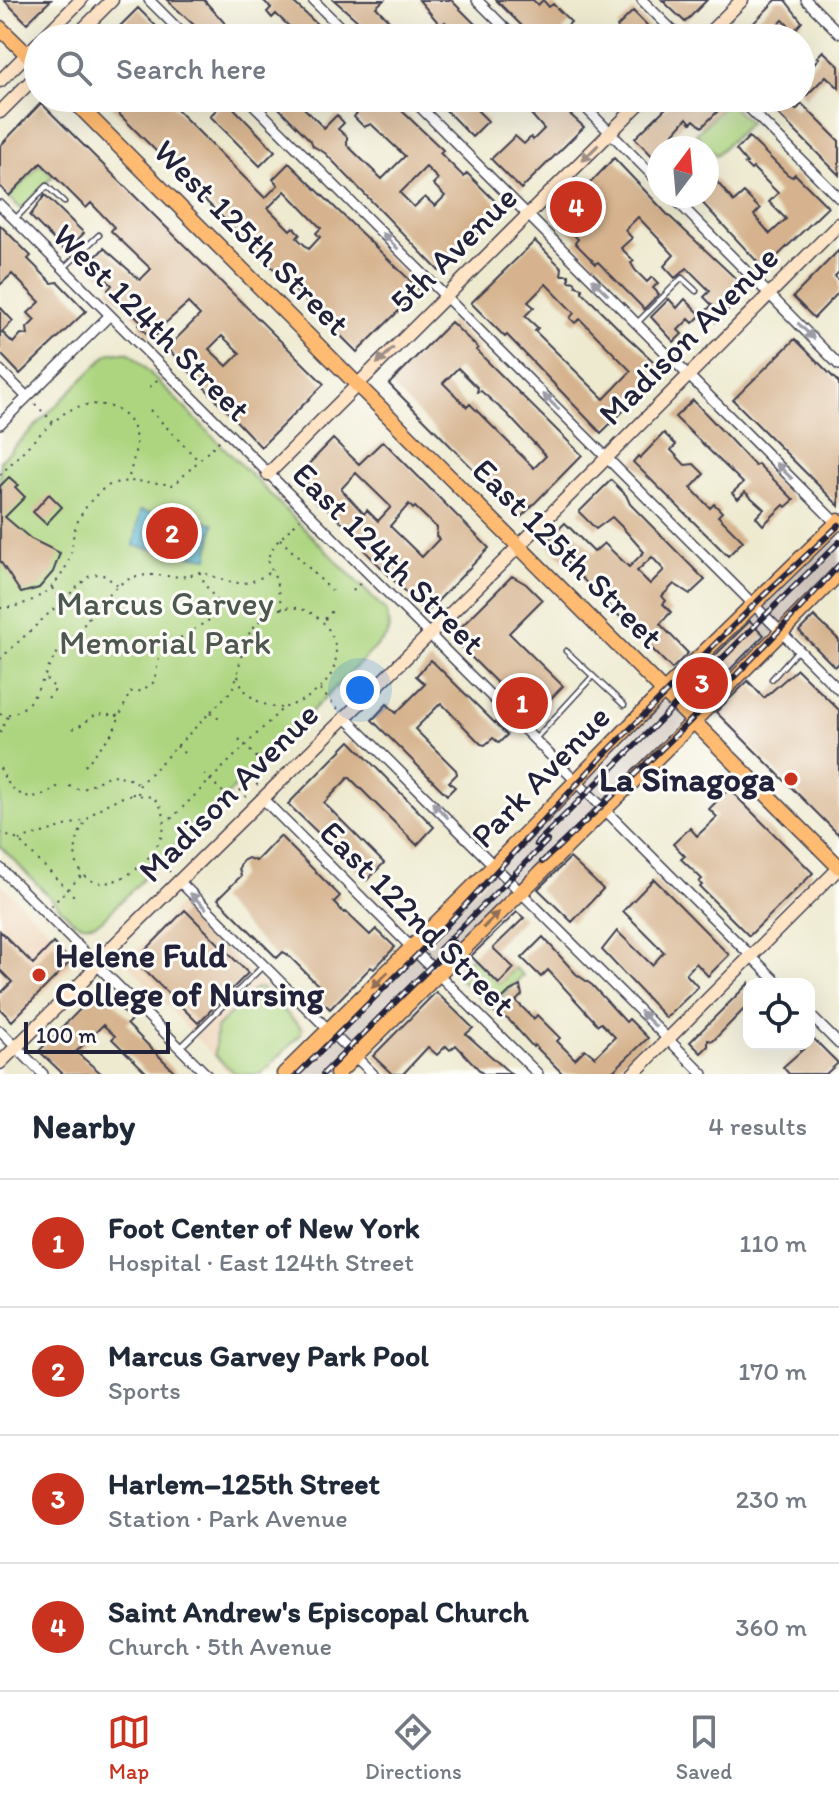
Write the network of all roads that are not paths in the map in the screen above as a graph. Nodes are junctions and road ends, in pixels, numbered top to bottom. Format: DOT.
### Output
graph roads {
  1 [pos="81,0"];
  2 [pos="112,0"];
  3 [pos="149,0"];
  4 [pos="313,0"];
  5 [pos="477,0"];
  6 [pos="642,0"];
  7 [pos="742,0"];
  8 [pos="806,0"];
  9 [pos="57,24"];
  10 [pos="88,24"];
  11 [pos="173,24"];
  12 [pos="337,24"];
  13 [pos="501,24"];
  14 [pos="666,24"];
  15 [pos="718,24"];
  16 [pos="0,28"];
  17 [pos="839,33"];
  18 [pos="24,52"];
  19 [pos="24,56"];
  20 [pos="0,81"];
  21 [pos="24,88"];
  22 [pos="0,112"];
  23 [pos="85,112"];
  24 [pos="261,112"];
  25 [pos="425,112"];
  26 [pos="590,112"];
  27 [pos="631,112"];
  28 [pos="753,112"];
  29 [pos="610,132"];
  30 [pos="647,170"];
  31 [pos="839,198"];
  32 [pos="64,202"];
  33 [pos="0,205"];
  34 [pos="684,208"];
  35 [pos="528,215"];
  36 [pos="14,220"];
  37 [pos="839,224"];
  38 [pos="99,235"];
  39 [pos="64,269"];
  40 [pos="696,291"];
  41 [pos="769,294"];
  42 [pos="445,296"];
  43 [pos="109,316"];
  44 [pos="637,323"];
  45 [pos="839,365"];
  46 [pos="0,370"];
  47 [pos="688,375"];
  48 [pos="356,384"];
  49 [pos="27,397"];
  50 [pos="0,424"];
  51 [pos="606,457"];
  52 [pos="268,474"];
  53 [pos="838,524"];
  54 [pos="519,546"];
  55 [pos="839,573"];
  56 [pos="753,604"];
  57 [pos="782,633"];
  58 [pos="429,634"];
  59 [pos="799,650"];
  60 [pos="566,651"];
  61 [pos="593,676"];
  62 [pos="772,679"];
  63 [pos="839,690"];
  64 [pos="664,692"];
  65 [pos="624,705"];
  66 [pos="344,716"];
  67 [pos="694,721"];
  68 [pos="534,739"];
  69 [pos="576,781"];
  70 [pos="257,795"];
  71 [pos="604,809"];
  72 [pos="495,865"];
  73 [pos="0,868"];
  74 [pos="839,868"];
  75 [pos="179,881"];
  76 [pos="520,891"];
  77 [pos="412,948"];
  78 [pos="751,956"];
  79 [pos="97,964"];
  80 [pos="263,965"];
  81 [pos="437,973"];
  82 [pos="773,978"];
  83 [pos="815,1020"];
  84 [pos="328,1030"];
  85 [pos="0,1031"];
  86 [pos="668,1039"];
  87 [pos="839,1044"];
  88 [pos="16,1047"];
  89 [pos="180,1048"];
  90 [pos="355,1056"];
  91 [pos="0,1063"];
  92 [pos="43,1074"];
  93 [pos="206,1074"];
  94 [pos="284,1074"];
  95 [pos="337,1074"];
  96 [pos="373,1074"];
  97 [pos="538,1074"];
  98 [pos="633,1074"];
  99 [pos="703,1074"];
  1 -- 9 [label="main road"];
  2 -- 10 [label="main road"];
  3 -- 11 [label="street"];
  4 -- 12 [label="street"];
  5 -- 13 [label="street"];
  6 -- 14 [label="street"];
  7 -- 15 [label="main road"];
  8 -- 17 [label="street"];
  16 -- 18 [label="main road"];
  19 -- 20 [label="main road"];
  21 -- 22 [label="main road"];
  23 -- 48 [label="main road, West 125th Street"];
  42 -- 24 [label="street, one-way"];
  25 -- 35 [label="street"];
  26 -- 29 [label="street"];
  27 -- 29 [label="main road, 5th Avenue"];
  28 -- 31 [label="street"];
  29 -- 30 [label="street"];
  29 -- 35 [label="main road, 5th Avenue, one-way"];
  32 -- 36 [label="lane"];
  33 -- 36 [label="street, West 124th Street"];
  34 -- 41 [label="street"];
  35 -- 42 [label="main road, 5th Avenue"];
  44 -- 35 [label="street, one-way"];
  36 -- 39 [label="street, West 124th Street"];
  37 -- 41 [label="main road, Madison Avenue"];
  38 -- 39 [label="lane"];
  39 -- 43 [label="street, West 124th Street"];
  40 -- 44 [label="lane"];
  41 -- 45 [label="street, one-way"];
  41 -- 47 [label="main road, Madison Avenue"];
  42 -- 48 [label="main road, 5th Avenue, one-way"];
  51 -- 42 [label="street, one-way"];
  43 -- 49 [label="street"];
  43 -- 52 [label="street, West 124th Street"];
  44 -- 47 [label="street"];
  46 -- 49 [label="street"];
  47 -- 51 [label="main road, Madison Avenue"];
  53 -- 47 [label="street, one-way"];
  48 -- 52 [label="main road, 5th Avenue"];
  48 -- 54 [label="main road, East 125th Street"];
  49 -- 50 [label="street"];
  51 -- 54 [label="main road, Madison Avenue"];
  51 -- 56 [label="street"];
  52 -- 58 [label="street, East 124th Street"];
  53 -- 56 [label="main road, Park Avenue"];
  54 -- 58 [label="main road, Madison Avenue"];
  54 -- 64 [label="main road, East 125th Street"];
  55 -- 57 [label="main road, Park Avenue"];
  56 -- 57 [label="street"];
  56 -- 64 [label="main road, Park Avenue"];
  57 -- 59 [label="street"];
  57 -- 67 [label="main road, Park Avenue"];
  58 -- 66 [label="main road, Madison Avenue"];
  58 -- 68 [label="street, East 124th Street"];
  59 -- 62 [label="lane"];
  59 -- 63 [label="street"];
  60 -- 61 [label="lane"];
  61 -- 65 [label="lane"];
  61 -- 68 [label="lane"];
  64 -- 67 [label="main road, East 125th Street"];
  64 -- 69 [label="main road, Park Avenue"];
  66 -- 70 [label="main road, Madison Avenue"];
  72 -- 66 [label="street, one-way"];
  67 -- 71 [label="main road, Park Avenue"];
  67 -- 74 [label="main road, East 125th Street"];
  68 -- 69 [label="street, East 124th Street"];
  69 -- 71 [label="street, East 124th Street"];
  69 -- 72 [label="main road, Park Avenue"];
  70 -- 75 [label="main road, Madison Avenue"];
  70 -- 77 [label="street, East 122nd Street"];
  71 -- 76 [label="main road, Park Avenue"];
  71 -- 78 [label="street, East 124th Street"];
  72 -- 76 [label="street"];
  72 -- 77 [label="main road, Park Avenue"];
  73 -- 79 [label="street"];
  74 -- 78 [label="main road"];
  75 -- 79 [label="main road, Madison Avenue"];
  80 -- 75 [label="street, one-way"];
  81 -- 76 [label="main road, Park Avenue, one-way"];
  86 -- 76 [label="street, one-way"];
  77 -- 81 [label="street, East 122nd Street"];
  77 -- 84 [label="main road, Park Avenue, one-way"];
  78 -- 82 [label="street, East 124th Street"];
  78 -- 86 [label="main road"];
  79 -- 88 [label="main road, Madison Avenue"];
  79 -- 89 [label="street"];
  80 -- 84 [label="street"];
  80 -- 89 [label="lane"];
  81 -- 90 [label="main road, Park Avenue"];
  81 -- 97 [label="street, East 122nd Street"];
  83 -- 87 [label="street"];
  84 -- 90 [label="street"];
  84 -- 94 [label="main road, Park Avenue"];
  85 -- 88 [label="street"];
  86 -- 98 [label="main road"];
  86 -- 99 [label="street"];
  88 -- 91 [label="main road, Madison Avenue"];
  88 -- 92 [label="street"];
  89 -- 93 [label="street"];
  90 -- 95 [label="main road, Park Avenue"];
  90 -- 96 [label="street"];
}
